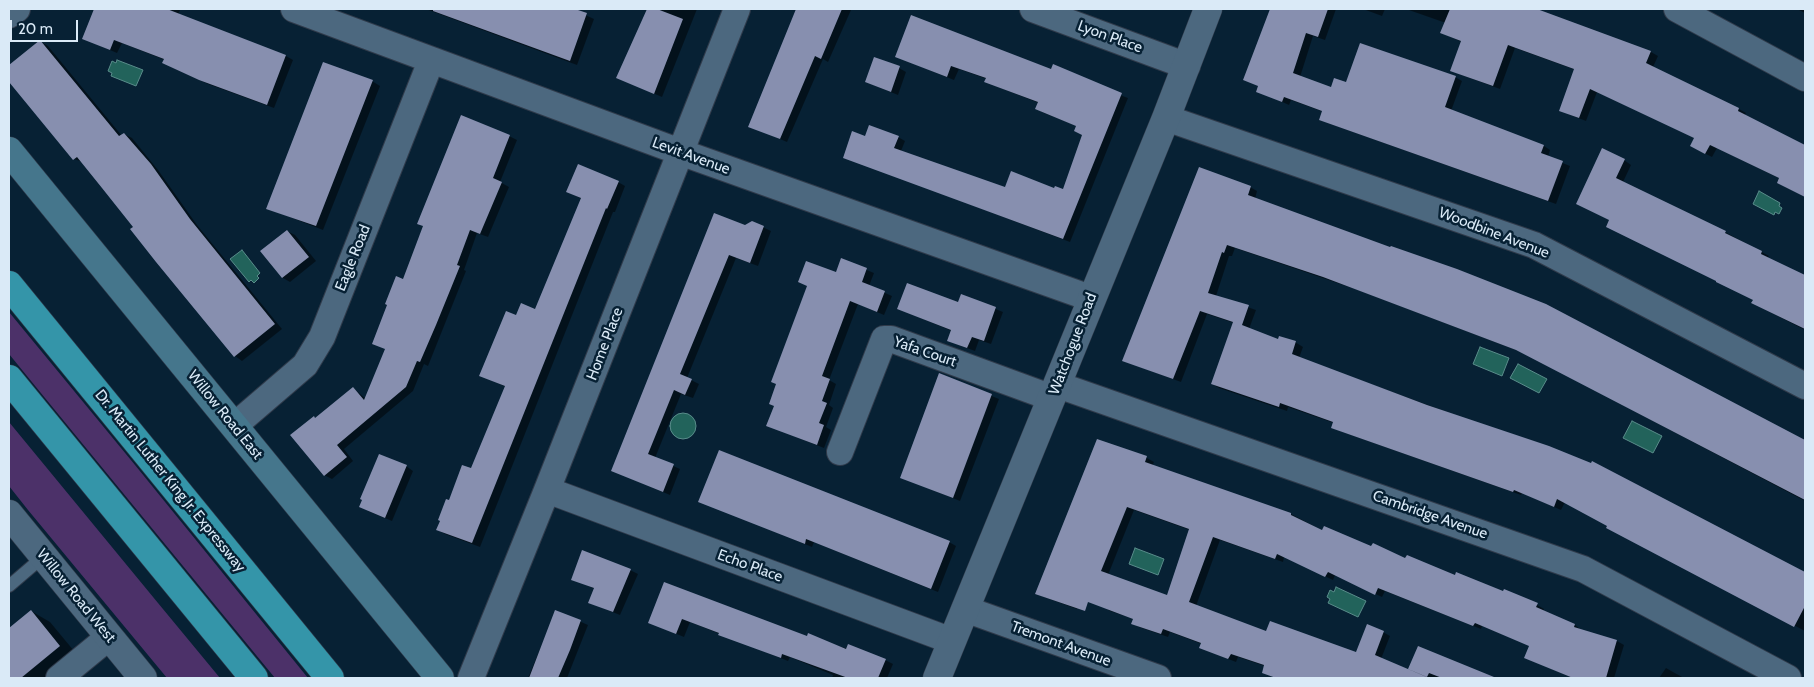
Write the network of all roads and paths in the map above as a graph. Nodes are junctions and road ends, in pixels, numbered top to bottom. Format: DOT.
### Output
graph roads {
  1 [pos="17,9"];
  2 [pos="294,9"];
  3 [pos="737,9"];
  4 [pos="1034,9"];
  5 [pos="1208,9"];
  6 [pos="1677,9"];
  7 [pos="9,15"];
  8 [pos="431,61"];
  9 [pos="1187,66"];
  10 [pos="1805,78"];
  11 [pos="1166,118"];
  12 [pos="9,152"];
  13 [pos="680,152"];
  14 [pos="9,285"];
  15 [pos="1090,298"];
  16 [pos="9,379"];
  17 [pos="1805,386"];
  18 [pos="1055,391"];
  19 [pos="234,426"];
  20 [pos="840,452"];
  21 [pos="548,490"];
  22 [pos="9,514"];
  23 [pos="44,556"];
  24 [pos="9,586"];
  25 [pos="965,610"];
  26 [pos="109,636"];
  27 [pos="952,641"];
  28 [pos="59,678"];
  29 [pos="144,678"];
  30 [pos="254,678"];
  31 [pos="330,678"];
  32 [pos="440,678"];
  33 [pos="470,678"];
  34 [pos="937,678"];
  35 [pos="1158,678"];
  36 [pos="1788,678"];
  1 -- 7 [label="street"];
  2 -- 8 [label="street, Levit Avenue"];
  3 -- 13 [label="street, Home Place"];
  4 -- 9 [label="street, Lyon Place"];
  5 -- 9 [label="street, Watchogue Road"];
  6 -- 10 [label="street"];
  8 -- 13 [label="street, Levit Avenue"];
  8 -- 19 [label="street, Eagle Road"];
  9 -- 11 [label="street, Watchogue Road"];
  11 -- 15 [label="street, Watchogue Road"];
  11 -- 17 [label="street, Woodbine Avenue"];
  12 -- 19 [label="main road, Willow Road East"];
  13 -- 15 [label="street, Levit Avenue"];
  13 -- 21 [label="street, Home Place"];
  14 -- 31 [label="highway, Dr. Martin Luther King Jr. Expressway"];
  15 -- 18 [label="street, Watchogue Road"];
  16 -- 30 [label="highway"];
  18 -- 20 [label="street, Yafa Court"];
  18 -- 25 [label="street, Watchogue Road"];
  18 -- 36 [label="street, Cambridge Avenue"];
  19 -- 32 [label="main road, Willow Road East"];
  21 -- 27 [label="street, Echo Place"];
  21 -- 33 [label="street, Home Place"];
  22 -- 23 [label="street, Willow Road West"];
  23 -- 24 [label="lane"];
  23 -- 26 [label="street, Willow Road West"];
  25 -- 27 [label="street, Watchogue Road"];
  25 -- 35 [label="street, Tremont Avenue"];
  26 -- 28 [label="street"];
  26 -- 29 [label="street, Willow Road West"];
  27 -- 34 [label="street, Watchogue Road"];
}
